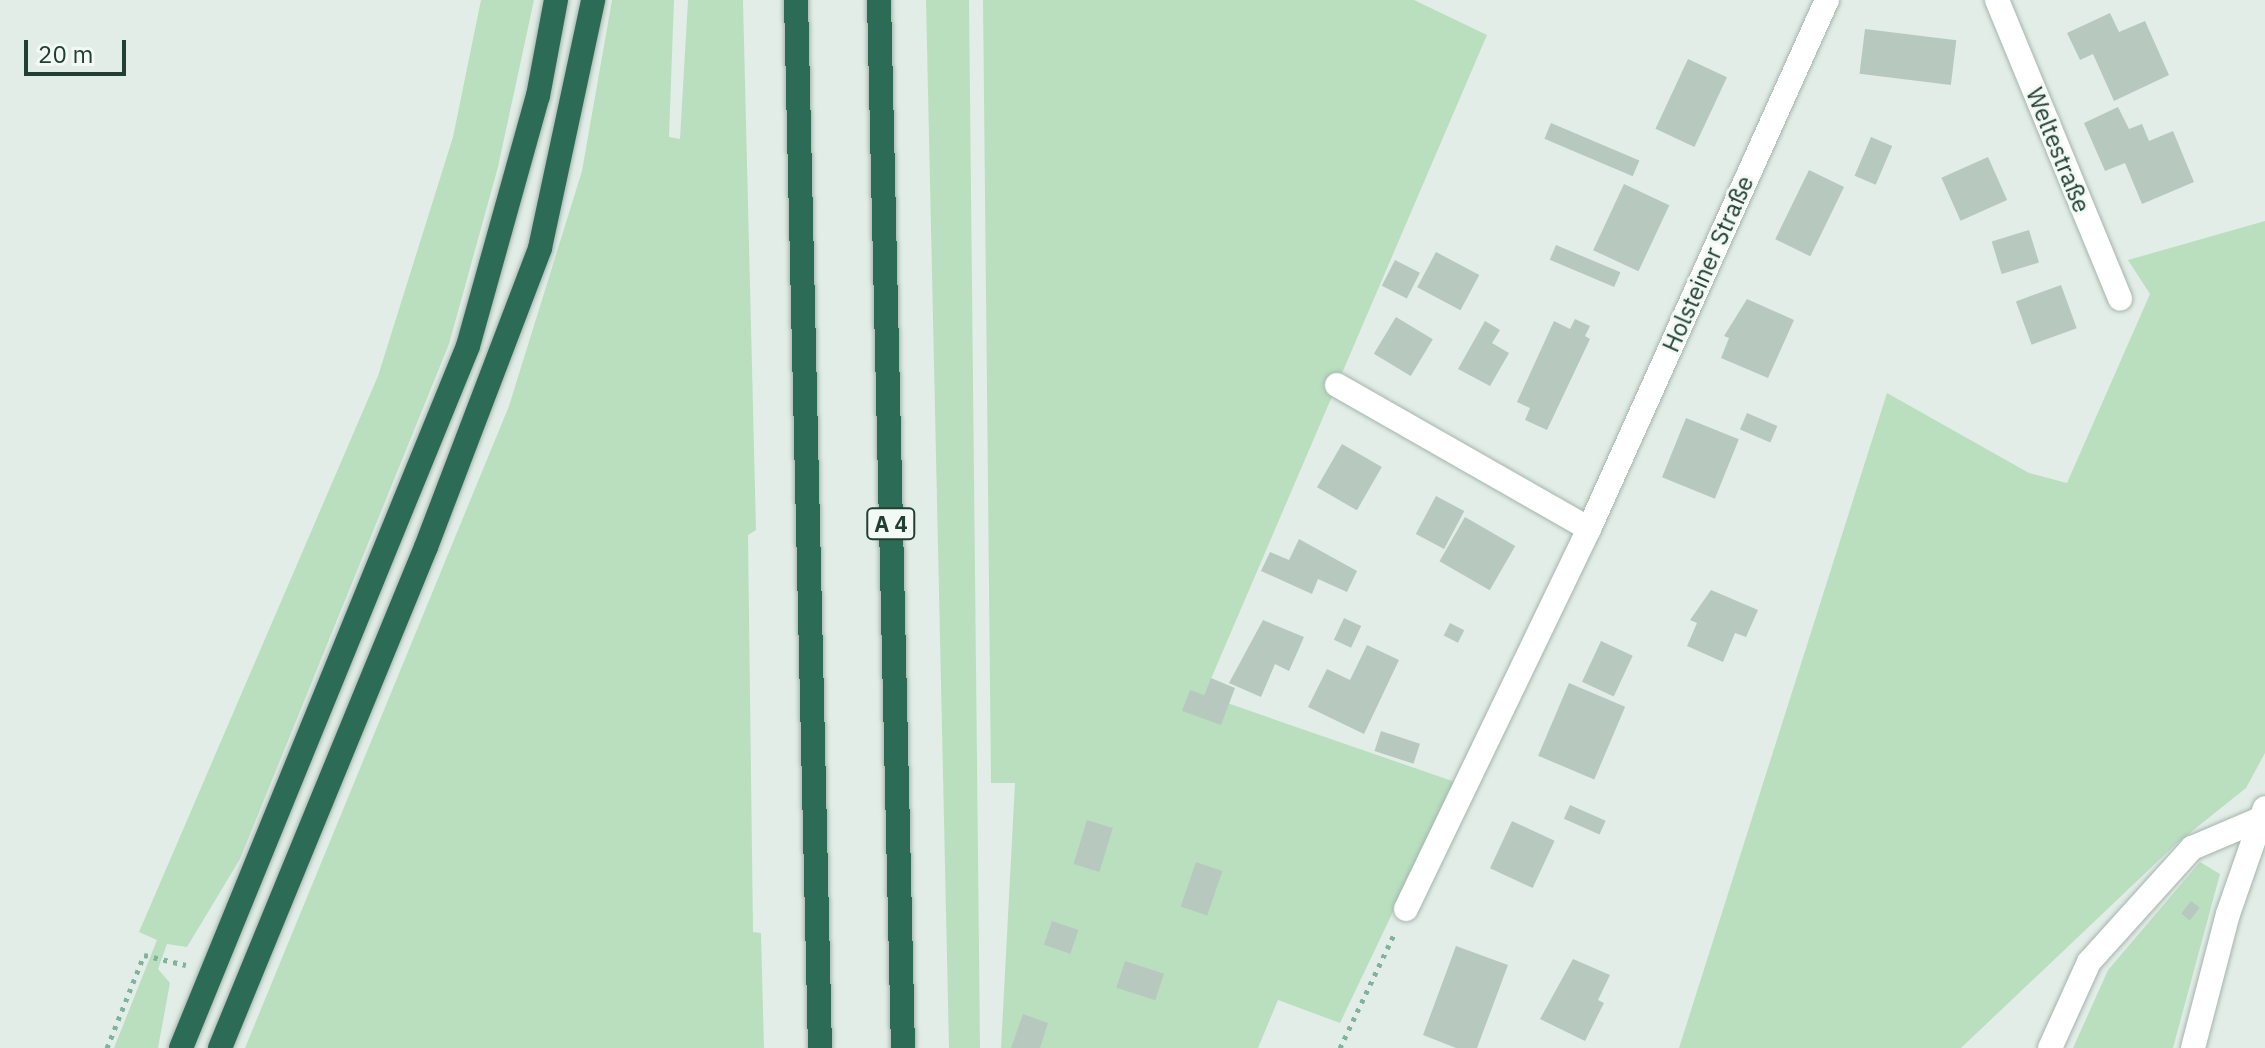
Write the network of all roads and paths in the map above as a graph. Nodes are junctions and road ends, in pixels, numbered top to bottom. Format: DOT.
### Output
graph roads {
  1 [pos="556,0"];
  2 [pos="593,0"];
  3 [pos="796,0"];
  4 [pos="879,0"];
  5 [pos="1827,0"];
  6 [pos="1997,0"];
  7 [pos="2120,299"];
  8 [pos="1337,385"];
  9 [pos="1589,529"];
  10 [pos="2261,814"];
  11 [pos="1406,909"];
  12 [pos="176,963"];
  13 [pos="107,1048"];
  14 [pos="181,1048"];
  15 [pos="220,1048"];
  16 [pos="820,1048"];
  17 [pos="903,1048"];
  18 [pos="1340,1048"];
  19 [pos="2050,1048"];
  20 [pos="2193,1048"];
  1 -- 14 [label="highway"];
  2 -- 15 [label="highway"];
  3 -- 16 [label="highway"];
  4 -- 17 [label="highway, A 4"];
  5 -- 9 [label="street, Holsteiner Straße"];
  6 -- 7 [label="street, Weltestraße"];
  8 -- 9 [label="street"];
  9 -- 11 [label="street, Holsteiner Straße"];
  10 -- 19 [label="street"];
  10 -- 20 [label="street"];
  11 -- 18 [label="path"];
  12 -- 13 [label="path"];
}
